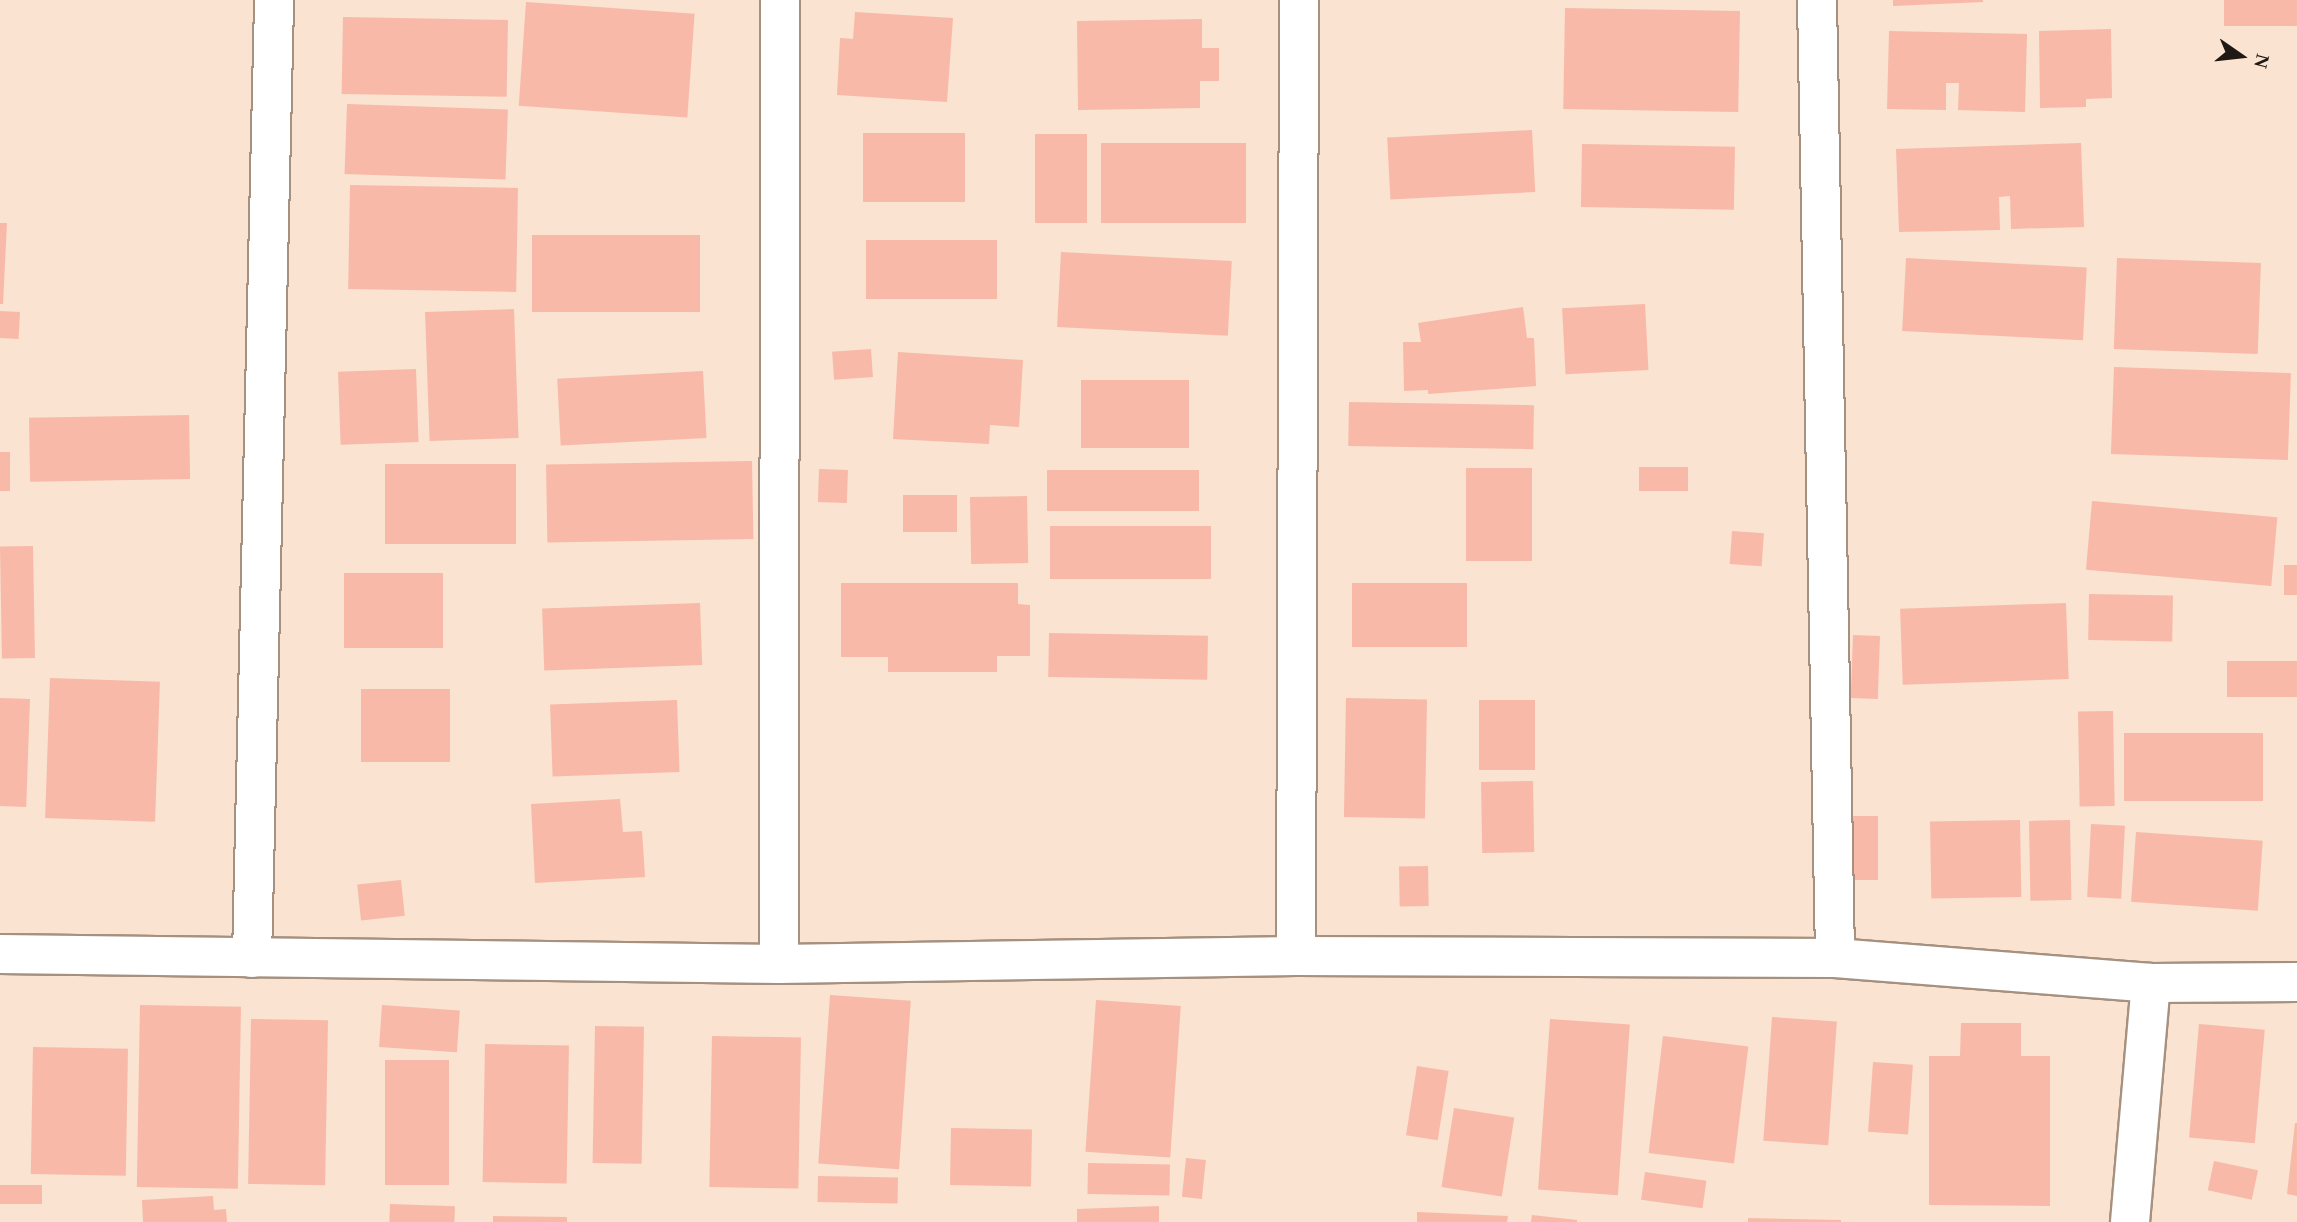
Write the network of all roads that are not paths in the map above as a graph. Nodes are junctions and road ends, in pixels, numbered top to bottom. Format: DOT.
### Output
graph roads {
  1 [pos="274,0"];
  2 [pos="780,0"];
  3 [pos="1299,0"];
  4 [pos="1817,0"];
  5 [pos="0,954"];
  6 [pos="1296,956"];
  7 [pos="252,958"];
  8 [pos="1835,958"];
  9 [pos="779,964"];
  10 [pos="2297,982"];
  11 [pos="2151,983"];
  12 [pos="2130,1222"];
  1 -- 7 [label="street"];
  2 -- 9 [label="street"];
  3 -- 6 [label="street"];
  4 -- 8 [label="street"];
  5 -- 7 [label="street"];
  6 -- 8 [label="street"];
  6 -- 9 [label="street"];
  7 -- 9 [label="street"];
  8 -- 11 [label="street"];
  10 -- 11 [label="street"];
  11 -- 12 [label="street"];
}
